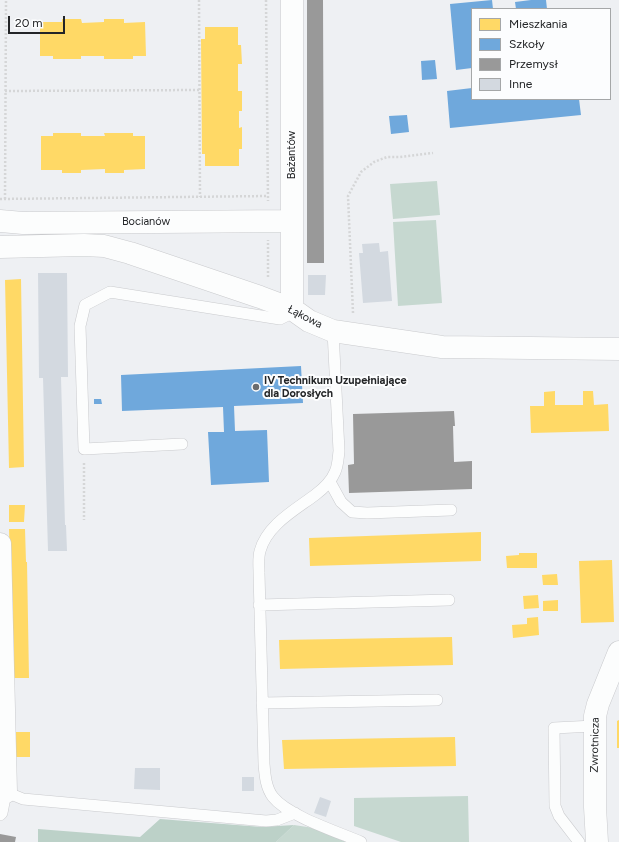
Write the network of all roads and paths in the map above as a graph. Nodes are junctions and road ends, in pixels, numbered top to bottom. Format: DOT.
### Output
graph roads {
  1 [pos="6,0"];
  2 [pos="199,0"];
  3 [pos="266,0"];
  4 [pos="292,0"];
  5 [pos="199,90"];
  6 [pos="5,91"];
  7 [pos="433,153"];
  8 [pos="268,196"];
  9 [pos="200,197"];
  10 [pos="0,199"];
  11 [pos="5,199"];
  12 [pos="0,221"];
  13 [pos="268,222"];
  14 [pos="292,222"];
  15 [pos="0,247"];
  16 [pos="267,300"];
  17 [pos="292,309"];
  18 [pos="343,332"];
  19 [pos="619,348"];
  20 [pos="182,444"];
  21 [pos="84,449"];
  22 [pos="330,482"];
  23 [pos="451,510"];
  24 [pos="84,520"];
  25 [pos="0,544"];
  26 [pos="449,600"];
  27 [pos="260,605"];
  28 [pos="619,652"];
  29 [pos="437,700"];
  30 [pos="262,702"];
  31 [pos="594,726"];
  32 [pos="6,792"];
  33 [pos="295,813"];
  34 [pos="0,815"];
  35 [pos="361,842"];
  36 [pos="579,842"];
  37 [pos="597,842"];
  1 -- 6 [label="path"];
  2 -- 5 [label="path"];
  3 -- 8 [label="path"];
  4 -- 14 [label="street, Bażantów"];
  5 -- 6 [label="path"];
  5 -- 9 [label="path"];
  6 -- 11 [label="path"];
  7 -- 18 [label="path"];
  8 -- 9 [label="path"];
  8 -- 13 [label="path"];
  9 -- 11 [label="path"];
  10 -- 11 [label="path"];
  11 -- 12 [label="path"];
  12 -- 13 [label="street, Bocianów"];
  13 -- 14 [label="street, Bocianów"];
  13 -- 16 [label="path"];
  14 -- 17 [label="street, Bażantów"];
  15 -- 16 [label="street, Łąkowa"];
  16 -- 17 [label="street, Łąkowa"];
  17 -- 18 [label="street, Łąkowa"];
  17 -- 21 [label="lane"];
  18 -- 19 [label="street, Łąkowa"];
  18 -- 22 [label="lane"];
  20 -- 21 [label="lane"];
  21 -- 24 [label="path"];
  22 -- 23 [label="lane"];
  22 -- 27 [label="lane"];
  25 -- 32 [label="street"];
  26 -- 27 [label="lane"];
  27 -- 30 [label="lane"];
  28 -- 31 [label="street, Zwrotnicza"];
  29 -- 30 [label="lane"];
  30 -- 33 [label="lane"];
  31 -- 36 [label="lane"];
  31 -- 37 [label="street, Zwrotnicza"];
  32 -- 33 [label="lane"];
  32 -- 34 [label="lane"];
  33 -- 35 [label="lane"];
}
